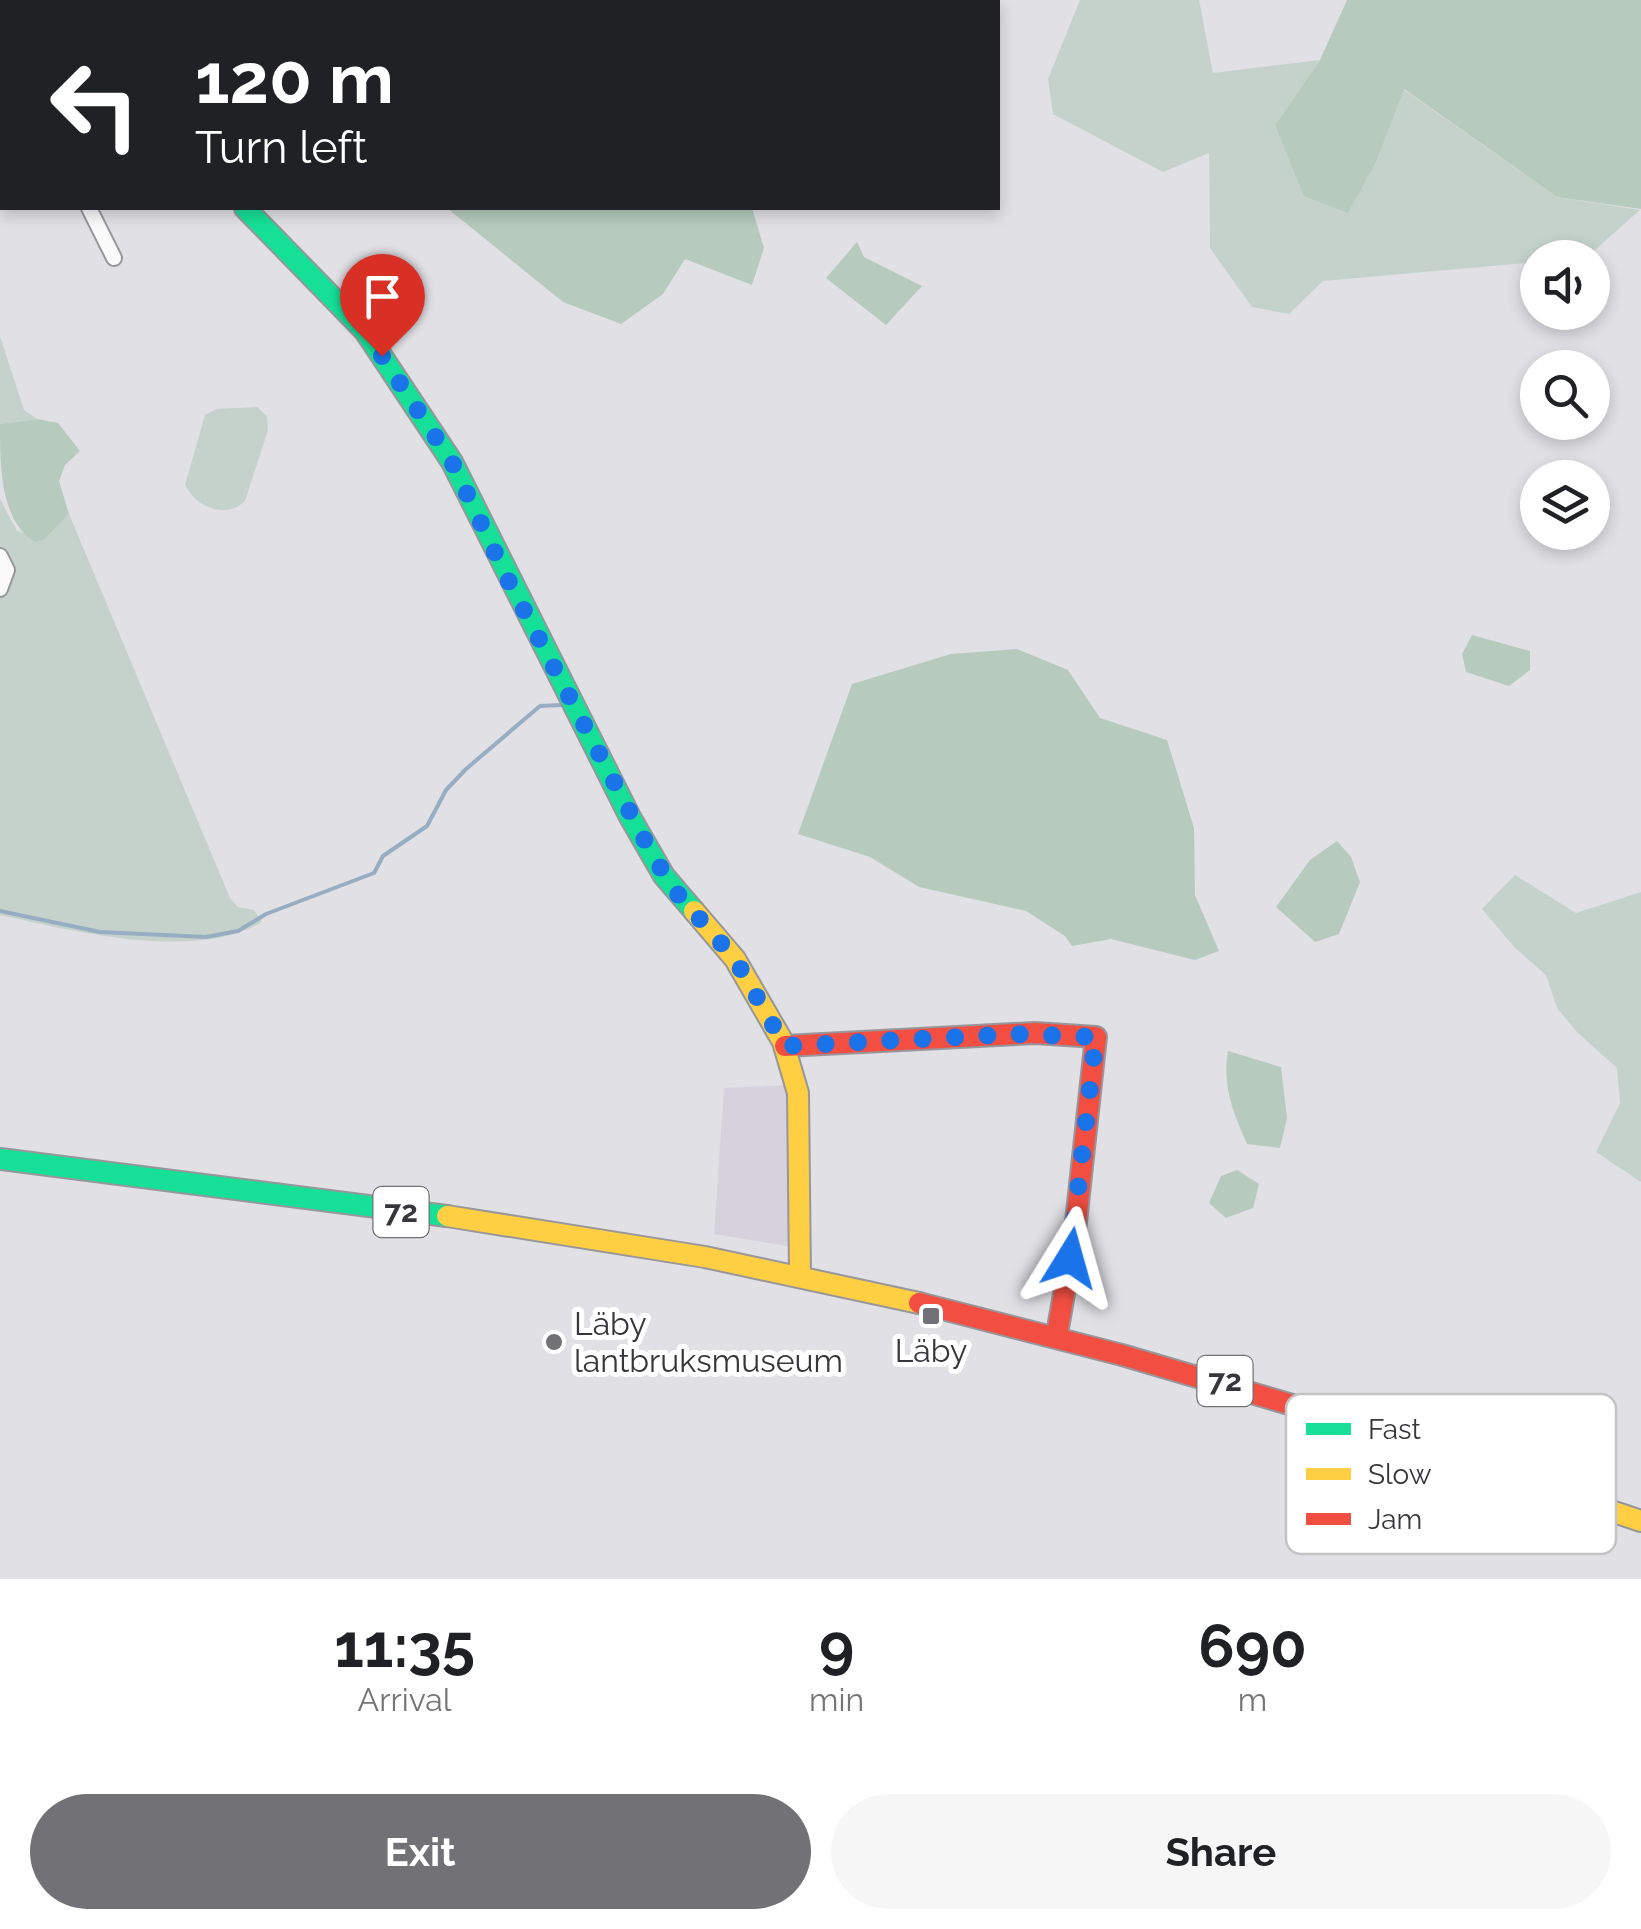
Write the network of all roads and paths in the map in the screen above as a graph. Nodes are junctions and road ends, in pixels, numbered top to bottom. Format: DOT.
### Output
graph roads {
  1 [pos="89,210"];
  2 [pos="248,210"];
  3 [pos="114,258"];
  4 [pos="0,556"];
  5 [pos="0,589"];
  6 [pos="785,1046"];
  7 [pos="0,1159"];
  8 [pos="800,1276"];
  9 [pos="1058,1334"];
  10 [pos="1286,1402"];
  11 [pos="1616,1512"];
  12 [pos="1641,1521"];
  1 -- 3 [label="street"];
  2 -- 6 [label="street"];
  4 -- 5 [label="street"];
  6 -- 8 [label="street"];
  6 -- 9 [label="street"];
  7 -- 8 [label="street, 72"];
  8 -- 9 [label="street, 72"];
  9 -- 10 [label="street, 72"];
  11 -- 12 [label="street, 72"];
}
